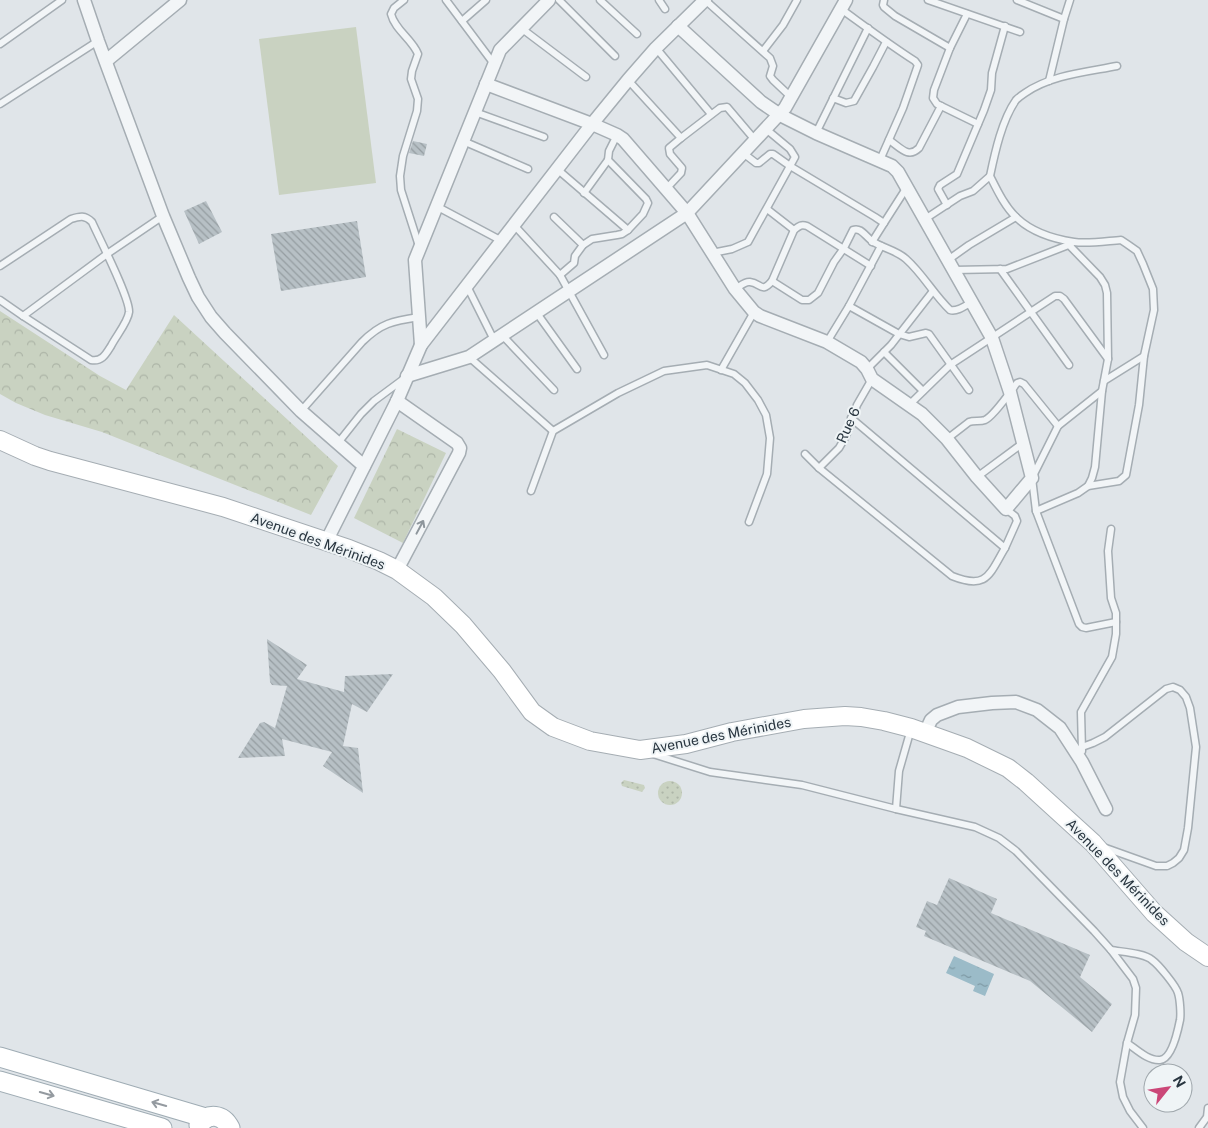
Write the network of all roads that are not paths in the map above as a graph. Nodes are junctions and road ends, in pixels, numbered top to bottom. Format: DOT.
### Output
graph roads {
  1 [pos="62,0"];
  2 [pos="84,0"];
  3 [pos="180,0"];
  4 [pos="404,0"];
  5 [pos="446,0"];
  6 [pos="486,0"];
  7 [pos="549,0"];
  8 [pos="559,0"];
  9 [pos="600,0"];
  10 [pos="659,0"];
  11 [pos="705,0"];
  12 [pos="797,0"];
  13 [pos="884,0"];
  14 [pos="928,0"];
  15 [pos="1017,0"];
  16 [pos="1070,0"];
  17 [pos="844,5"];
  18 [pos="665,9"];
  19 [pos="967,14"];
  20 [pos="1064,19"];
  21 [pos="462,21"];
  22 [pos="678,26"];
  23 [pos="1005,26"];
  24 [pos="521,28"];
  25 [pos="868,28"];
  26 [pos="1020,32"];
  27 [pos="636,34"];
  28 [pos="98,41"];
  29 [pos="886,42"];
  30 [pos="0,44"];
  31 [pos="656,48"];
  32 [pos="950,48"];
  33 [pos="764,51"];
  34 [pos="616,56"];
  35 [pos="106,61"];
  36 [pos="494,64"];
  37 [pos="1117,66"];
  38 [pos="586,77"];
  39 [pos="628,80"];
  40 [pos="1049,81"];
  41 [pos="486,84"];
  42 [pos="791,97"];
  43 [pos="833,98"];
  44 [pos="0,104"];
  45 [pos="941,106"];
  46 [pos="475,112"];
  47 [pos="711,114"];
  48 [pos="780,114"];
  49 [pos="592,124"];
  50 [pos="978,124"];
  51 [pos="766,129"];
  52 [pos="816,133"];
  53 [pos="617,135"];
  54 [pos="544,138"];
  55 [pos="681,138"];
  56 [pos="755,140"];
  57 [pos="889,140"];
  58 [pos="463,141"];
  59 [pos="743,153"];
  60 [pos="608,160"];
  61 [pos="880,160"];
  62 [pos="790,166"];
  63 [pos="528,169"];
  64 [pos="557,169"];
  65 [pos="990,176"];
  66 [pos="907,187"];
  67 [pos="666,189"];
  68 [pos="584,193"];
  69 [pos="947,205"];
  70 [pos="436,206"];
  71 [pos="767,209"];
  72 [pos="687,213"];
  73 [pos="163,216"];
  74 [pos="554,217"];
  75 [pos="1016,217"];
  76 [pos="925,219"];
  77 [pos="884,223"];
  78 [pos="514,225"];
  79 [pos="628,230"];
  80 [pos="794,230"];
  81 [pos="502,241"];
  82 [pos="872,242"];
  83 [pos="1072,244"];
  84 [pos="583,245"];
  85 [pos="882,246"];
  86 [pos="420,247"];
  87 [pos="844,248"];
  88 [pos="712,253"];
  89 [pos="107,254"];
  90 [pos="951,265"];
  91 [pos="0,266"];
  92 [pos="871,266"];
  93 [pos="1000,269"];
  94 [pos="560,275"];
  95 [pos="772,282"];
  96 [pos="467,285"];
  97 [pos="735,289"];
  98 [pos="933,291"];
  99 [pos="568,292"];
  100 [pos="0,300"];
  101 [pos="972,302"];
  102 [pos="849,306"];
  103 [pos="536,312"];
  104 [pos="754,312"];
  105 [pos="1031,313"];
  106 [pos="23,316"];
  107 [pos="419,317"];
  108 [pos="899,334"];
  109 [pos="498,338"];
  110 [pos="992,338"];
  111 [pos="827,342"];
  112 [pos="421,345"];
  113 [pos="884,352"];
  114 [pos="604,355"];
  115 [pos="1144,356"];
  116 [pos="469,357"];
  117 [pos="1108,359"];
  118 [pos="951,364"];
  119 [pos="1069,365"];
  120 [pos="577,369"];
  121 [pos="721,370"];
  122 [pos="869,374"];
  123 [pos="407,376"];
  124 [pos="1104,380"];
  125 [pos="554,390"];
  126 [pos="969,390"];
  127 [pos="923,391"];
  128 [pos="1102,391"];
  129 [pos="1010,392"];
  130 [pos="397,401"];
  131 [pos="909,405"];
  132 [pos="301,411"];
  133 [pos="852,418"];
  134 [pos="1058,426"];
  135 [pos="553,431"];
  136 [pos="947,439"];
  137 [pos="0,440"];
  138 [pos="338,443"];
  139 [pos="1023,443"];
  140 [pos="805,454"];
  141 [pos="364,466"];
  142 [pos="820,468"];
  143 [pos="977,477"];
  144 [pos="1032,478"];
  145 [pos="1088,486"];
  146 [pos="531,492"];
  147 [pos="1006,509"];
  148 [pos="1036,510"];
  149 [pos="749,522"];
  150 [pos="1111,529"];
  151 [pos="326,542"];
  152 [pos="1005,548"];
  153 [pos="397,570"];
  154 [pos="1116,622"];
  155 [pos="918,731"];
  156 [pos="1082,747"];
  157 [pos="640,750"];
  158 [pos="1082,762"];
  159 [pos="1106,808"];
  160 [pos="896,809"];
  161 [pos="1094,843"];
  162 [pos="1112,950"];
  163 [pos="1208,957"];
  164 [pos="1127,1043"];
  165 [pos="0,1057"];
  166 [pos="0,1081"];
  167 [pos="1208,1108"];
  168 [pos="202,1123"];
  169 [pos="233,1127"];
  170 [pos="162,1128"];
  171 [pos="1143,1128"];
  172 [pos="1199,1128"];
  1 -- 30 [label="lane"];
  2 -- 28 [label="street"];
  3 -- 35 [label="street"];
  4 -- 86 [label="lane"];
  5 -- 21 [label="lane"];
  6 -- 21 [label="lane"];
  7 -- 24 [label="street"];
  8 -- 34 [label="lane"];
  9 -- 27 [label="lane"];
  10 -- 18 [label="lane"];
  11 -- 22 [label="street"];
  11 -- 33 [label="lane"];
  12 -- 33 [label="lane"];
  13 -- 32 [label="lane"];
  14 -- 19 [label="lane"];
  15 -- 20 [label="lane"];
  16 -- 20 [label="lane"];
  17 -- 25 [label="lane"];
  17 -- 42 [label="street"];
  19 -- 23 [label="lane"];
  19 -- 32 [label="lane"];
  20 -- 40 [label="lane"];
  21 -- 36 [label="lane"];
  22 -- 31 [label="street"];
  22 -- 48 [label="street"];
  23 -- 26 [label="lane"];
  23 -- 50 [label="lane"];
  24 -- 36 [label="street"];
  24 -- 38 [label="lane"];
  25 -- 29 [label="lane"];
  25 -- 43 [label="lane"];
  28 -- 35 [label="street"];
  28 -- 44 [label="lane"];
  29 -- 43 [label="lane"];
  29 -- 57 [label="lane"];
  31 -- 39 [label="street"];
  31 -- 47 [label="lane"];
  32 -- 45 [label="lane"];
  33 -- 42 [label="lane"];
  35 -- 73 [label="street"];
  36 -- 41 [label="street"];
  37 -- 40 [label="lane"];
  39 -- 49 [label="street"];
  39 -- 55 [label="lane"];
  40 -- 65 [label="lane"];
  41 -- 46 [label="street"];
  41 -- 49 [label="street"];
  42 -- 48 [label="street"];
  43 -- 52 [label="lane"];
  45 -- 50 [label="lane"];
  45 -- 57 [label="lane"];
  46 -- 54 [label="lane"];
  46 -- 58 [label="street"];
  47 -- 55 [label="lane"];
  47 -- 56 [label="lane"];
  48 -- 51 [label="street"];
  48 -- 52 [label="street"];
  49 -- 53 [label="street"];
  49 -- 64 [label="street"];
  50 -- 69 [label="lane"];
  51 -- 56 [label="street"];
  51 -- 62 [label="lane"];
  52 -- 61 [label="street"];
  53 -- 60 [label="lane"];
  53 -- 67 [label="street"];
  55 -- 67 [label="lane"];
  56 -- 59 [label="street"];
  57 -- 61 [label="lane"];
  58 -- 63 [label="lane"];
  58 -- 70 [label="street"];
  59 -- 62 [label="lane"];
  59 -- 72 [label="street"];
  60 -- 68 [label="lane"];
  60 -- 79 [label="lane"];
  61 -- 66 [label="street"];
  62 -- 71 [label="lane"];
  62 -- 77 [label="lane"];
  64 -- 68 [label="lane"];
  64 -- 78 [label="street"];
  65 -- 69 [label="lane"];
  65 -- 75 [label="lane"];
  66 -- 76 [label="street"];
  66 -- 77 [label="lane"];
  67 -- 72 [label="street"];
  68 -- 79 [label="lane"];
  69 -- 76 [label="lane"];
  70 -- 81 [label="lane"];
  70 -- 86 [label="street"];
  71 -- 80 [label="lane"];
  71 -- 88 [label="lane"];
  72 -- 88 [label="street"];
  72 -- 99 [label="street"];
  73 -- 89 [label="lane"];
  73 -- 132 [label="street"];
  74 -- 84 [label="lane"];
  75 -- 83 [label="lane"];
  75 -- 90 [label="lane"];
  76 -- 90 [label="street"];
  77 -- 82 [label="lane"];
  78 -- 81 [label="street"];
  78 -- 94 [label="lane"];
  79 -- 84 [label="lane"];
  80 -- 87 [label="lane"];
  80 -- 95 [label="lane"];
  81 -- 96 [label="street"];
  82 -- 85 [label="lane"];
  82 -- 87 [label="lane"];
  83 -- 93 [label="lane"];
  83 -- 115 [label="lane"];
  83 -- 117 [label="lane"];
  84 -- 94 [label="lane"];
  85 -- 92 [label="lane"];
  85 -- 98 [label="lane"];
  86 -- 107 [label="street"];
  87 -- 92 [label="lane"];
  87 -- 95 [label="lane"];
  88 -- 97 [label="street"];
  89 -- 91 [label="lane"];
  89 -- 106 [label="lane"];
  89 -- 106 [label="lane"];
  90 -- 93 [label="lane"];
  90 -- 101 [label="street"];
  92 -- 102 [label="lane"];
  93 -- 105 [label="lane"];
  94 -- 99 [label="lane"];
  95 -- 97 [label="lane"];
  96 -- 109 [label="lane"];
  96 -- 112 [label="street"];
  97 -- 104 [label="street"];
  98 -- 101 [label="lane"];
  98 -- 108 [label="lane, Rue 6"];
  99 -- 103 [label="street"];
  99 -- 114 [label="lane"];
  100 -- 106 [label="lane"];
  101 -- 110 [label="street"];
  102 -- 108 [label="lane"];
  102 -- 111 [label="lane"];
  103 -- 109 [label="street"];
  103 -- 120 [label="lane"];
  104 -- 111 [label="street"];
  104 -- 121 [label="lane"];
  105 -- 110 [label="lane"];
  105 -- 117 [label="lane"];
  105 -- 119 [label="lane"];
  107 -- 112 [label="street"];
  107 -- 132 [label="lane"];
  108 -- 113 [label="lane, Rue 6"];
  108 -- 118 [label="lane"];
  109 -- 116 [label="street"];
  109 -- 125 [label="lane"];
  110 -- 118 [label="lane"];
  110 -- 129 [label="street"];
  111 -- 122 [label="street"];
  112 -- 123 [label="street"];
  113 -- 122 [label="lane, Rue 6"];
  113 -- 127 [label="lane"];
  115 -- 124 [label="lane"];
  115 -- 145 [label="lane"];
  116 -- 123 [label="street"];
  116 -- 135 [label="lane"];
  117 -- 124 [label="lane"];
  118 -- 126 [label="lane"];
  118 -- 127 [label="lane"];
  121 -- 135 [label="lane"];
  121 -- 149 [label="lane"];
  122 -- 131 [label="street"];
  122 -- 133 [label="lane, Rue 6"];
  123 -- 130 [label="street"];
  123 -- 138 [label="lane"];
  124 -- 128 [label="lane"];
  127 -- 131 [label="lane"];
  128 -- 134 [label="lane"];
  128 -- 145 [label="lane"];
  129 -- 134 [label="lane"];
  129 -- 136 [label="lane"];
  129 -- 139 [label="street"];
  130 -- 141 [label="street"];
  153 -- 130 [label="street, one-way"];
  131 -- 136 [label="street"];
  132 -- 138 [label="street"];
  133 -- 142 [label="lane, Rue 6"];
  133 -- 152 [label="lane"];
  134 -- 144 [label="lane"];
  135 -- 146 [label="lane"];
  136 -- 143 [label="street"];
  137 -- 151 [label="main road, Avenue des Mérinides"];
  138 -- 141 [label="street"];
  139 -- 143 [label="lane"];
  139 -- 144 [label="street"];
  140 -- 142 [label="lane"];
  141 -- 151 [label="street"];
  142 -- 152 [label="lane"];
  143 -- 147 [label="street"];
  144 -- 147 [label="street"];
  144 -- 148 [label="lane"];
  145 -- 148 [label="lane"];
  147 -- 152 [label="lane"];
  148 -- 154 [label="lane"];
  150 -- 154 [label="lane"];
  151 -- 153 [label="main road, Avenue des Mérinides"];
  153 -- 157 [label="main road, Avenue des Mérinides"];
  154 -- 156 [label="lane"];
  155 -- 157 [label="main road, Avenue des Mérinides"];
  155 -- 158 [label="street"];
  155 -- 160 [label="lane"];
  155 -- 161 [label="main road, Avenue des Mérinides"];
  156 -- 158 [label="lane"];
  156 -- 161 [label="lane"];
  157 -- 160 [label="lane"];
  158 -- 159 [label="street"];
  160 -- 162 [label="lane"];
  161 -- 163 [label="main road, Avenue des Mérinides"];
  162 -- 164 [label="lane"];
  162 -- 164 [label="lane"];
  164 -- 171 [label="lane"];
  168 -- 165 [label="main road, one-way"];
  166 -- 170 [label="main road, one-way"];
  167 -- 172 [label="lane"];
  168 -- 169 [label="main road"];
}
